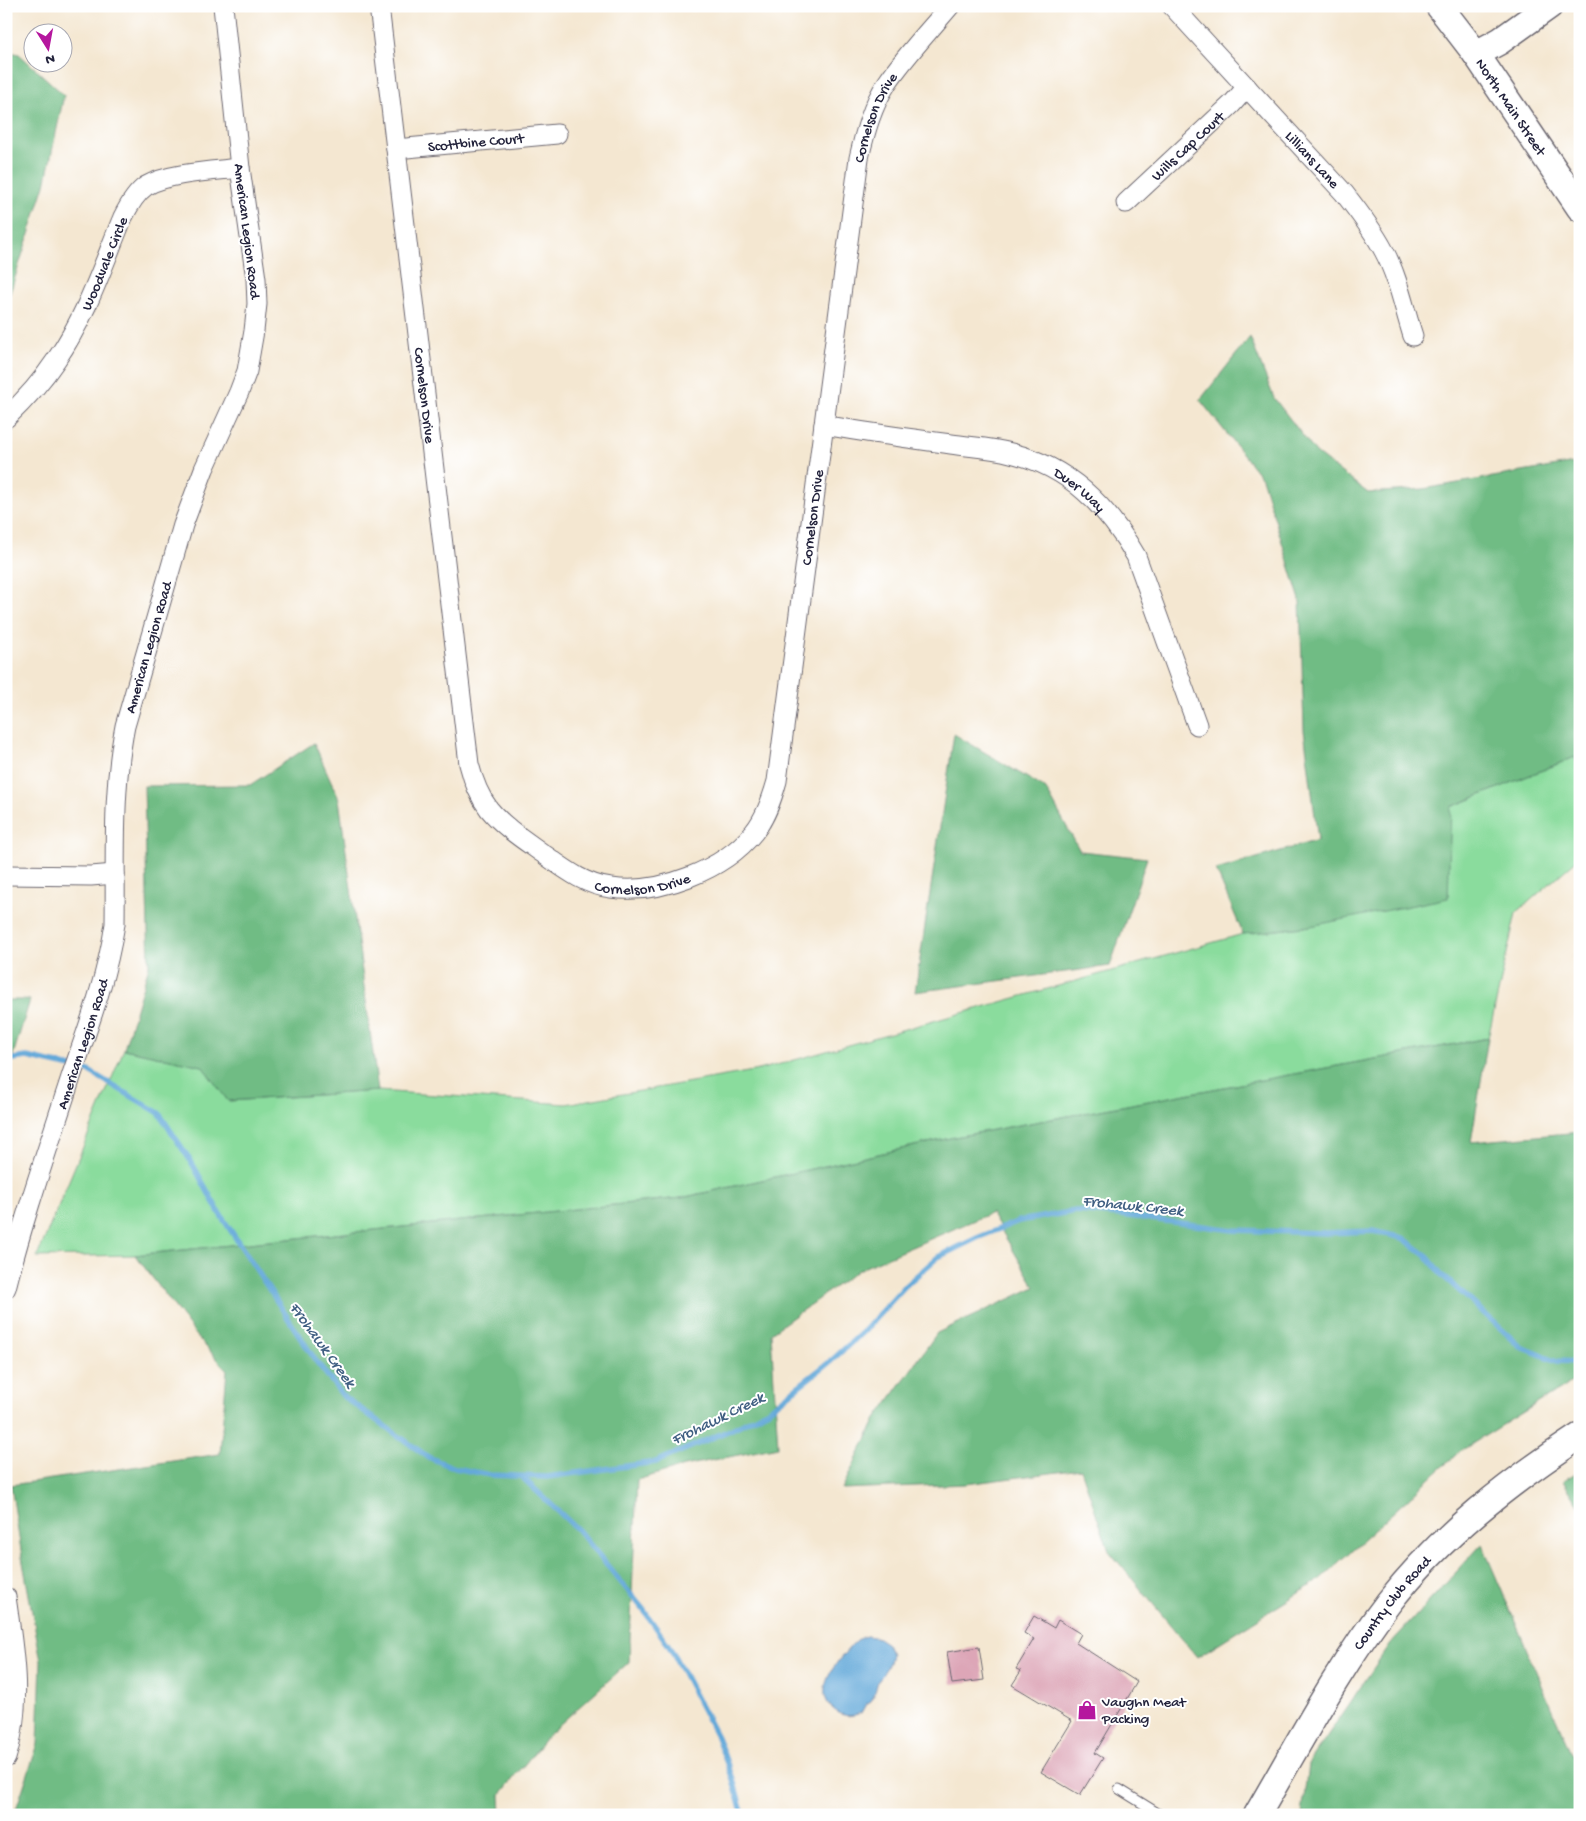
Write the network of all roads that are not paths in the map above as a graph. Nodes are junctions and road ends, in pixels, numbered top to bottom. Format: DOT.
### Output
graph roads {
  1 [pos="223,6"];
  2 [pos="379,6"];
  3 [pos="950,6"];
  4 [pos="1172,6"];
  5 [pos="1439,6"];
  6 [pos="1549,6"];
  7 [pos="1476,54"];
  8 [pos="1247,87"];
  9 [pos="557,134"];
  10 [pos="396,149"];
  11 [pos="240,168"];
  12 [pos="1126,203"];
  13 [pos="1580,208"];
  14 [pos="1413,336"];
  15 [pos="6,418"];
  16 [pos="824,425"];
  17 [pos="1197,725"];
  18 [pos="115,874"];
  19 [pos="6,876"];
  20 [pos="6,1288"];
  21 [pos="1580,1436"];
  22 [pos="6,1597"];
  23 [pos="6,1758"];
  24 [pos="1118,1788"];
  25 [pos="1161,1815"];
  26 [pos="1257,1815"];
  1 -- 11 [label="street, American Legion Road"];
  2 -- 10 [label="street, Cornelson Drive"];
  3 -- 16 [label="street, Cornelson Drive"];
  4 -- 8 [label="street, Lillians Lane"];
  5 -- 7 [label="street, North Main Street"];
  6 -- 7 [label="street"];
  7 -- 13 [label="street, North Main Street"];
  8 -- 12 [label="street, Wills Cap Court"];
  8 -- 14 [label="street, Lillians Lane"];
  9 -- 10 [label="street, Scottbine Court"];
  10 -- 16 [label="street, Cornelson Drive"];
  11 -- 15 [label="street, Woodvale Circle"];
  11 -- 18 [label="street, American Legion Road"];
  16 -- 17 [label="street, Duer Way"];
  18 -- 19 [label="street"];
  18 -- 20 [label="street, American Legion Road"];
  21 -- 26 [label="street, Country Club Road"];
  22 -- 23 [label="street"];
  24 -- 25 [label="lane"];
}
